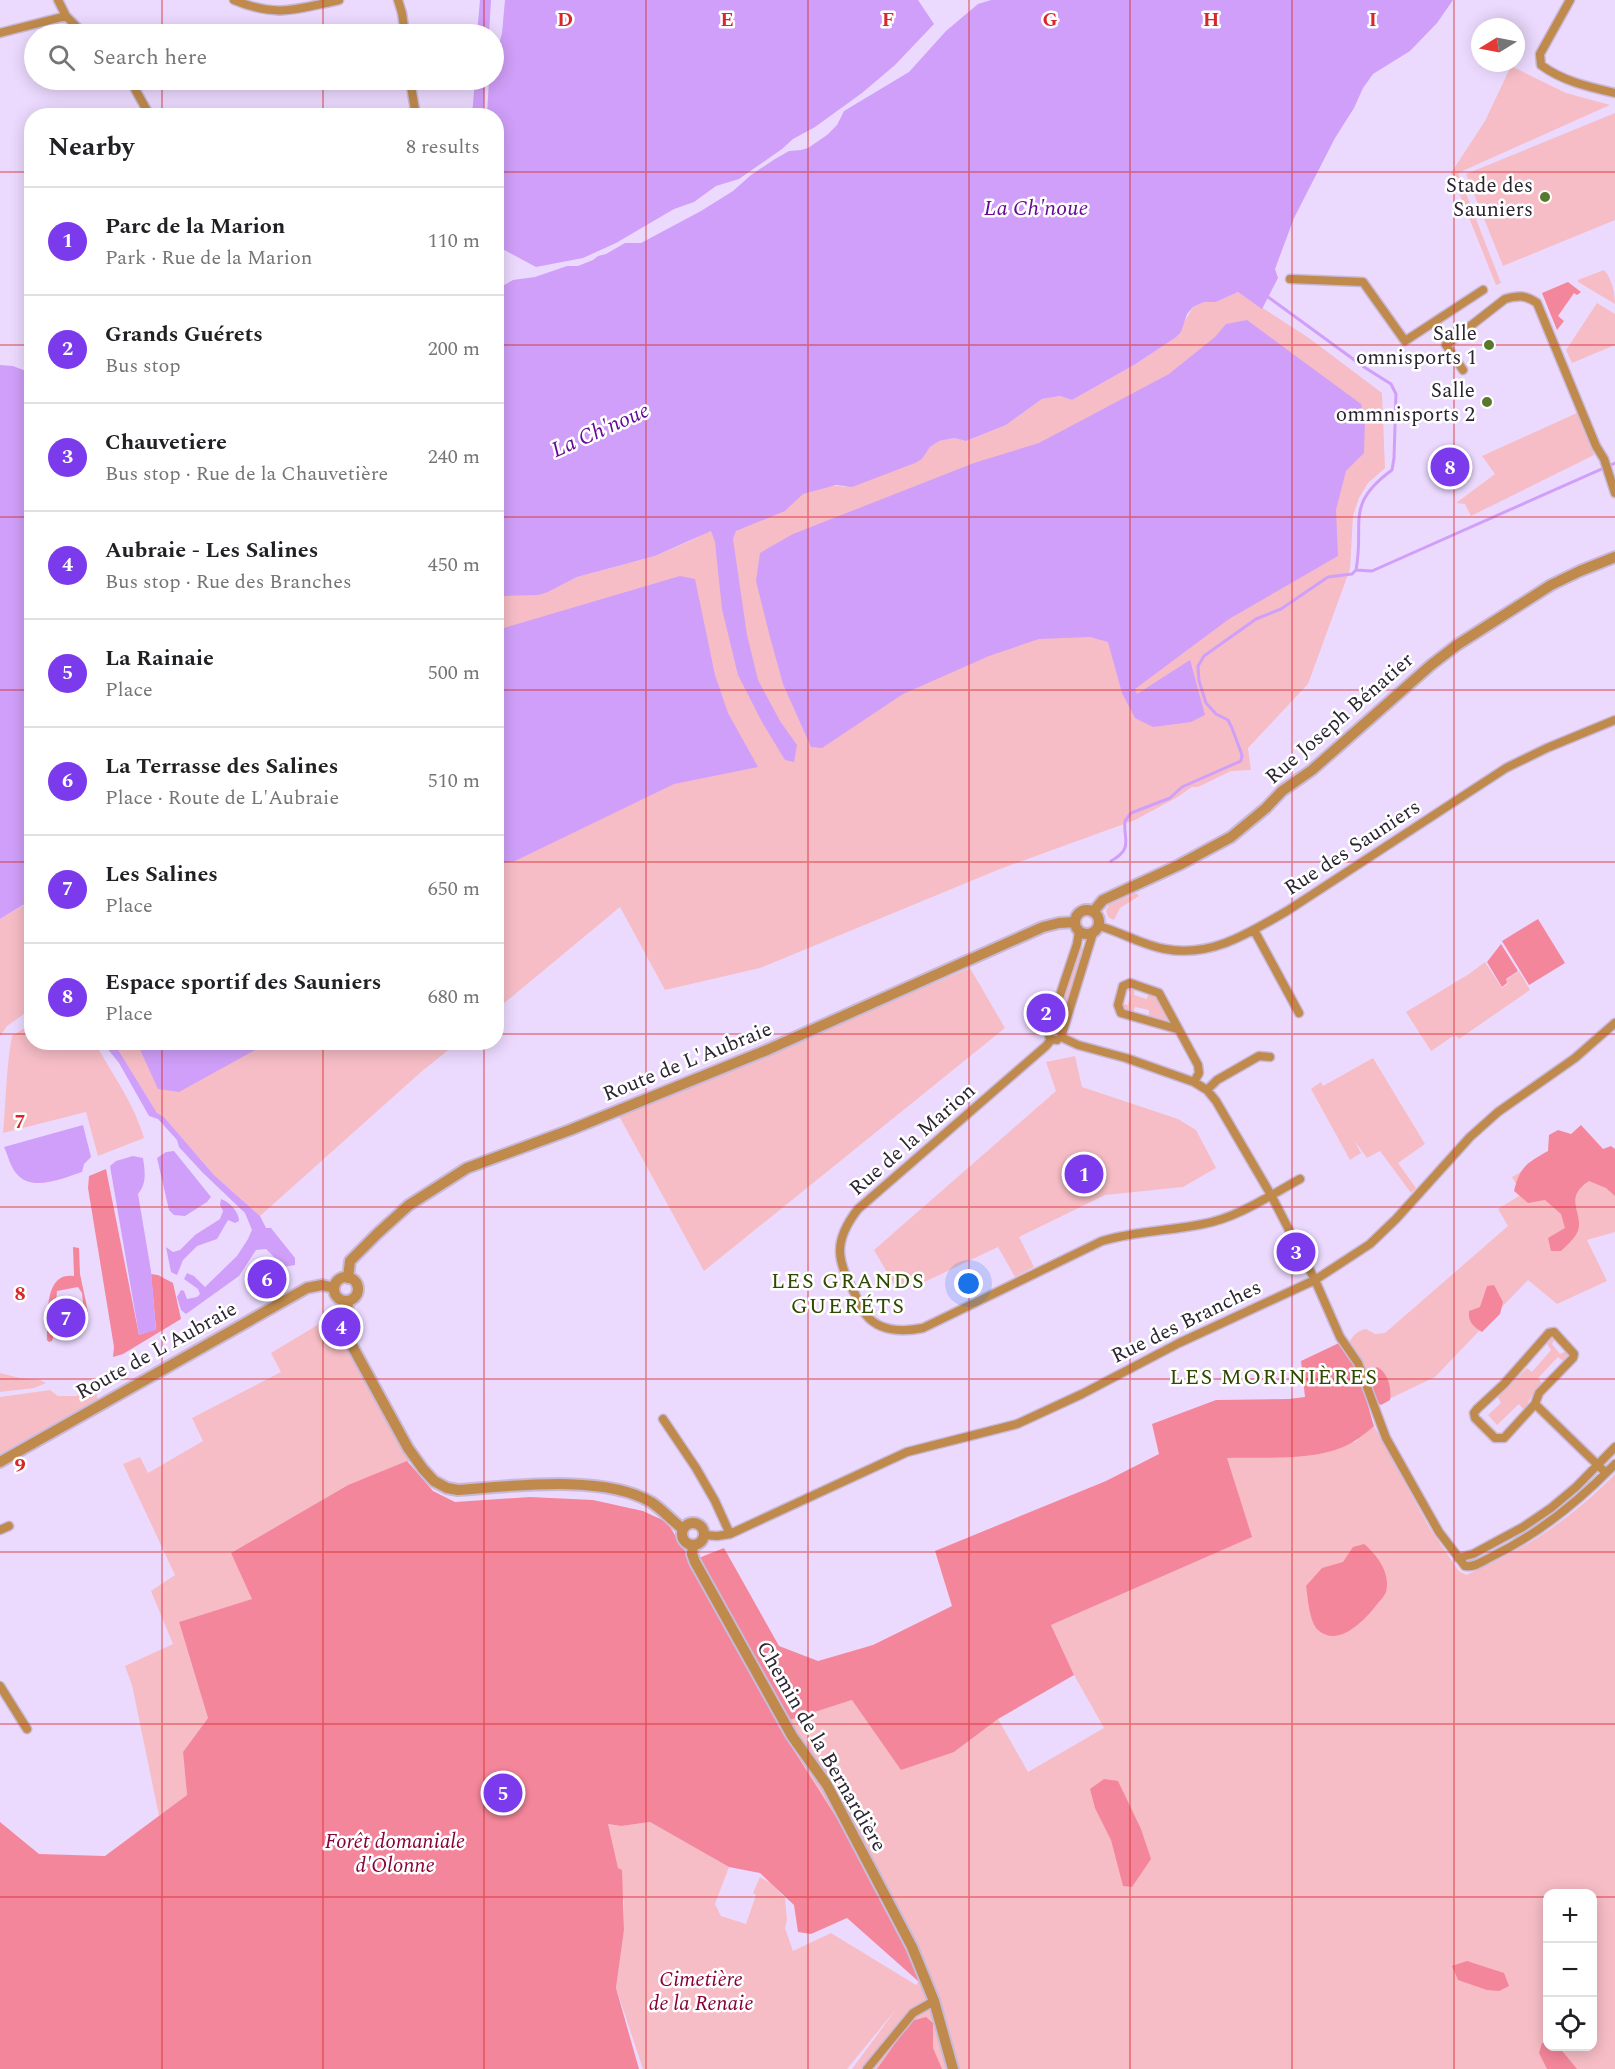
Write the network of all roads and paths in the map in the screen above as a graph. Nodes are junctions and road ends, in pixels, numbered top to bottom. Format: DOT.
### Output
graph roads {
  1 [pos="58,0"];
  2 [pos="234,0"];
  3 [pos="339,0"];
  4 [pos="398,0"];
  5 [pos="1570,0"];
  6 [pos="66,16"];
  7 [pos="35,24"];
  8 [pos="74,24"];
  9 [pos="404,24"];
  10 [pos="24,27"];
  11 [pos="0,33"];
  12 [pos="136,90"];
  13 [pos="412,90"];
  14 [pos="1615,93"];
  15 [pos="146,108"];
  16 [pos="415,108"];
  17 [pos="1290,279"];
  18 [pos="1483,290"];
  19 [pos="1463,370"];
  20 [pos="1615,494"];
  21 [pos="1615,557"];
  22 [pos="1615,720"];
  23 [pos="1093,912"];
  24 [pos="1077,927"];
  25 [pos="1096,929"];
  26 [pos="1254,930"];
  27 [pos="1299,1012"];
  28 [pos="1615,1023"];
  29 [pos="1178,1029"];
  30 [pos="1061,1036"];
  31 [pos="1052,1040"];
  32 [pos="1270,1057"];
  33 [pos="1194,1082"];
  34 [pos="1207,1090"];
  35 [pos="1300,1179"];
  36 [pos="1271,1195"];
  37 [pos="348,1278"];
  38 [pos="1315,1280"];
  39 [pos="334,1288"];
  40 [pos="348,1301"];
  41 [pos="1535,1404"];
  42 [pos="663,1419"];
  43 [pos="1615,1447"];
  44 [pos="0,1462"];
  45 [pos="1615,1464"];
  46 [pos="1598,1465"];
  47 [pos="1606,1473"];
  48 [pos="9,1526"];
  49 [pos="683,1529"];
  50 [pos="0,1530"];
  51 [pos="704,1534"];
  52 [pos="730,1534"];
  53 [pos="693,1545"];
  54 [pos="1458,1558"];
  55 [pos="0,1686"];
  56 [pos="27,1729"];
  57 [pos="934,2001"];
  58 [pos="867,2069"];
  59 [pos="953,2069"];
  1 -- 6 [label="street"];
  2 -- 3 [label="street"];
  4 -- 9 [label="street"];
  5 -- 14 [label="street"];
  6 -- 7 [label="street"];
  6 -- 8 [label="street"];
  10 -- 11 [label="street"];
  12 -- 15 [label="street"];
  13 -- 16 [label="street"];
  17 -- 18 [label="street"];
  19 -- 20 [label="street"];
  21 -- 23 [label="street, Rue Joseph Bénatier"];
  22 -- 26 [label="street, Rue des Sauniers"];
  23 -- 24 [label="street"];
  23 -- 25 [label="street"];
  24 -- 25 [label="street"];
  24 -- 31 [label="street"];
  24 -- 37 [label="street, Route de L'Aubraie"];
  25 -- 26 [label="street, Rue des Sauniers"];
  25 -- 30 [label="street"];
  26 -- 27 [label="street"];
  28 -- 38 [label="street, Rue des Branches"];
  29 -- 29 [label="street"];
  29 -- 33 [label="street"];
  30 -- 31 [label="street, Rue de la Marion"];
  30 -- 33 [label="street"];
  31 -- 36 [label="street, Rue de la Marion"];
  32 -- 34 [label="street"];
  33 -- 34 [label="street"];
  34 -- 36 [label="street"];
  35 -- 36 [label="street, Rue de la Marion"];
  36 -- 38 [label="street"];
  37 -- 39 [label="street"];
  37 -- 40 [label="street"];
  38 -- 52 [label="street, Rue des Branches"];
  38 -- 54 [label="street"];
  39 -- 40 [label="street"];
  39 -- 44 [label="street, Route de L'Aubraie"];
  40 -- 49 [label="street"];
  41 -- 41 [label="street"];
  41 -- 46 [label="street"];
  42 -- 52 [label="street"];
  43 -- 46 [label="street"];
  45 -- 47 [label="street"];
  46 -- 47 [label="street"];
  46 -- 54 [label="street"];
  47 -- 54 [label="street"];
  48 -- 50 [label="street"];
  49 -- 51 [label="street"];
  49 -- 53 [label="street"];
  51 -- 52 [label="street, Rue des Branches"];
  51 -- 53 [label="street"];
  53 -- 57 [label="street, Chemin de la Bernardière"];
  55 -- 56 [label="street"];
  57 -- 58 [label="street"];
  57 -- 59 [label="street, Chemin de la Bernardière"];
}
